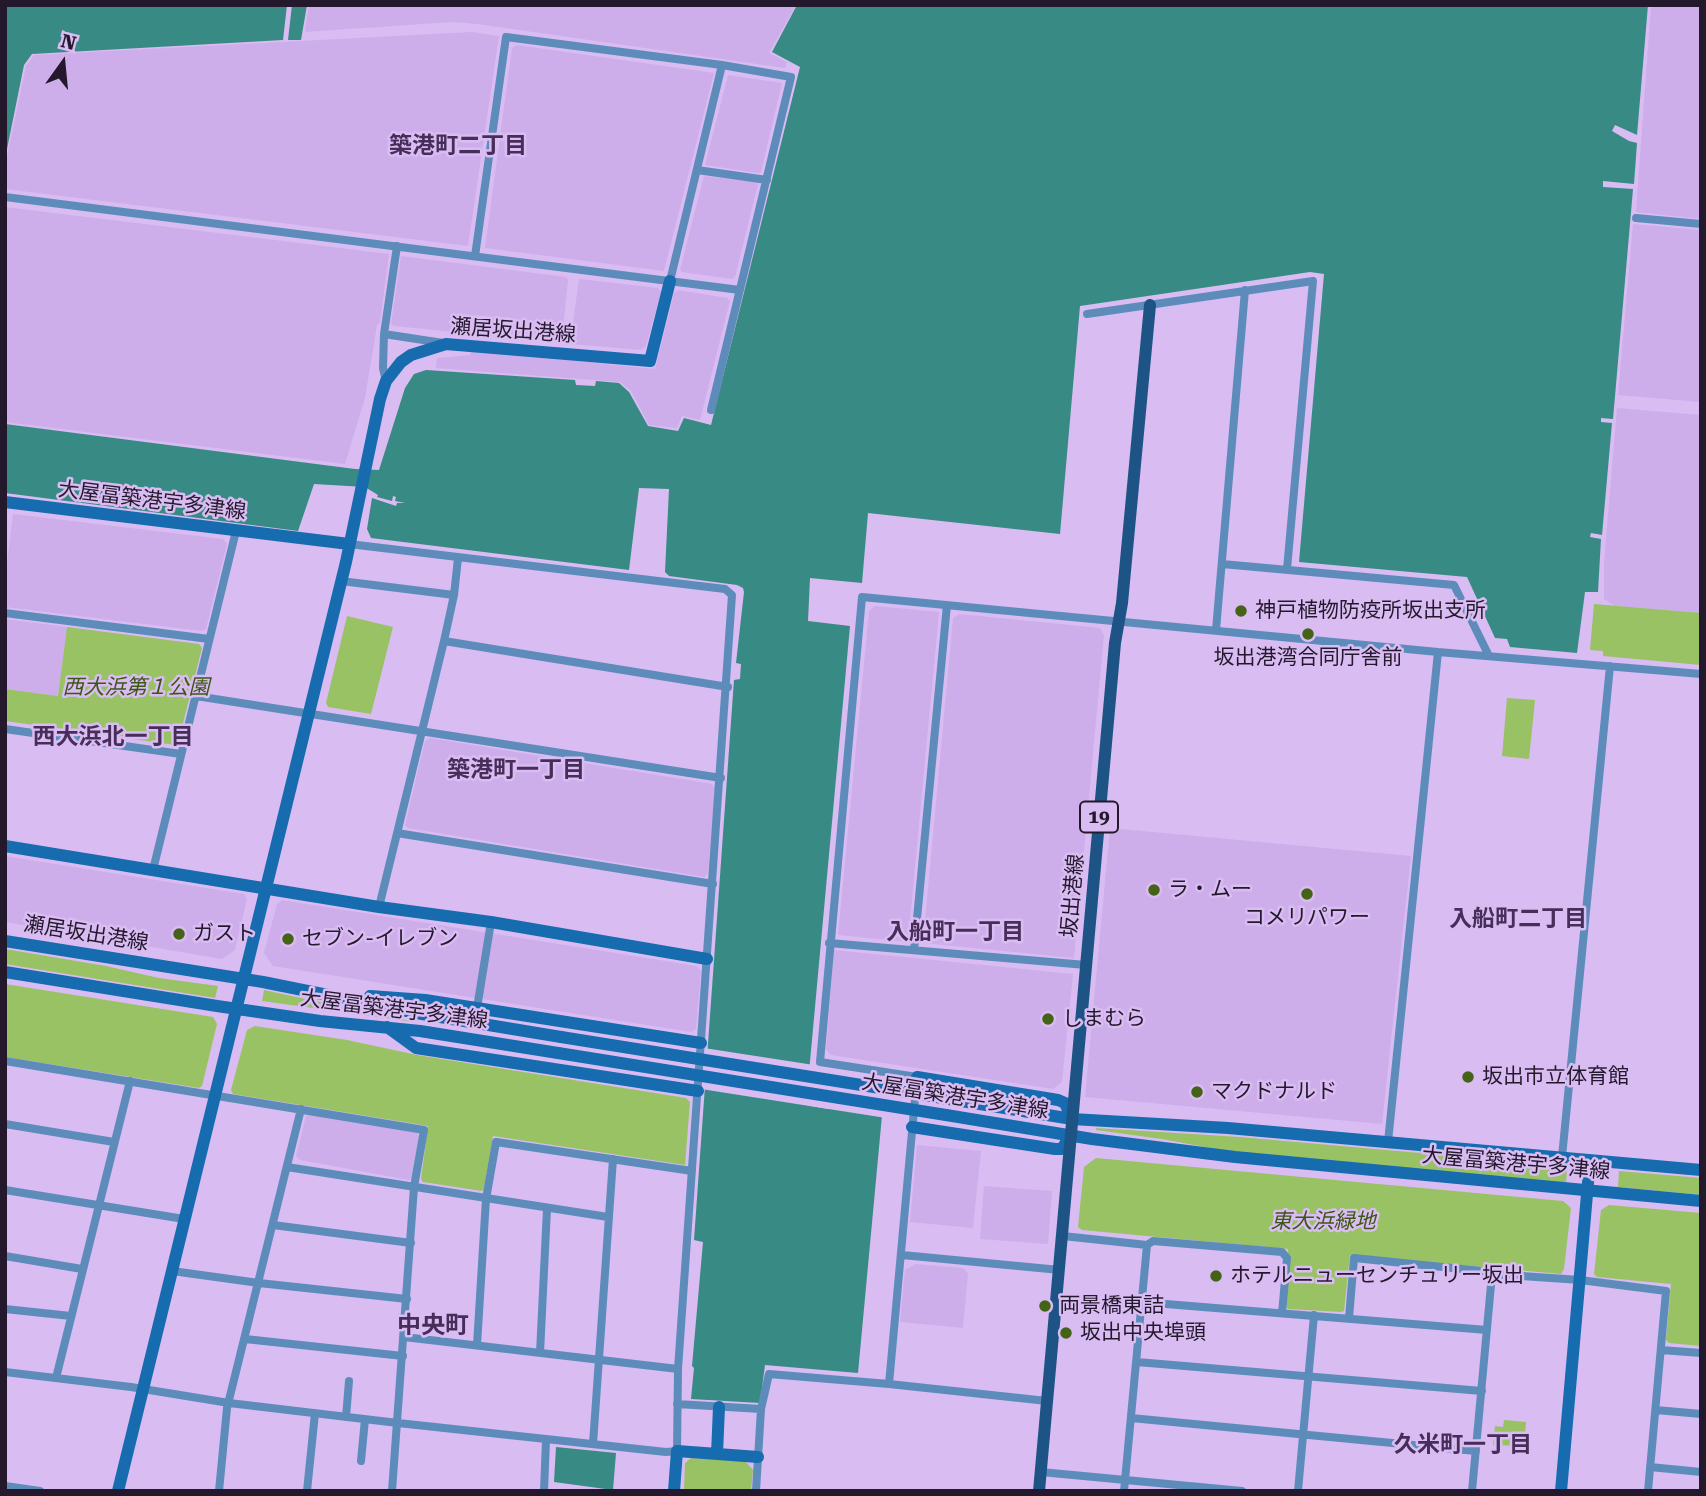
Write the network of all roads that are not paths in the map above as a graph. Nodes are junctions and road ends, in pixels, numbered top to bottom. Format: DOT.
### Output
graph roads {
  1 [pos="722,65"];
  2 [pos="697,170"];
  3 [pos="766,180"];
  4 [pos="5,197"];
  5 [pos="1636,218"];
  6 [pos="1701,224"];
  7 [pos="397,246"];
  8 [pos="475,256"];
  9 [pos="670,281"];
  10 [pos="740,290"];
  11 [pos="1245,290"];
  12 [pos="1150,305"];
  13 [pos="1087,314"];
  14 [pos="384,334"];
  15 [pos="446,344"];
  16 [pos="387,381"];
  17 [pos="712,410"];
  18 [pos="5,502"];
  19 [pos="236,531"];
  20 [pos="349,544"];
  21 [pos="458,558"];
  22 [pos="1222,564"];
  23 [pos="1287,569"];
  24 [pos="341,581"];
  25 [pos="454,595"];
  26 [pos="947,605"];
  27 [pos="5,613"];
  28 [pos="1119,622"];
  29 [pos="1216,631"];
  30 [pos="209,639"];
  31 [pos="444,641"];
  32 [pos="1438,652"];
  33 [pos="1489,656"];
  34 [pos="1610,666"];
  35 [pos="1701,674"];
  36 [pos="728,687"];
  37 [pos="196,696"];
  38 [pos="309,714"];
  39 [pos="5,729"];
  40 [pos="422,731"];
  41 [pos="181,754"];
  42 [pos="721,778"];
  43 [pos="397,833"];
  44 [pos="5,846"];
  45 [pos="153,870"];
  46 [pos="713,884"];
  47 [pos="266,888"];
  48 [pos="379,907"];
  49 [pos="491,922"];
  50 [pos="5,941"];
  51 [pos="829,943"];
  52 [pos="914,950"];
  53 [pos="707,960"];
  54 [pos="1086,965"];
  55 [pos="5,972"];
  56 [pos="243,979"];
  57 [pos="324,993"];
  58 [pos="477,1008"];
  59 [pos="236,1009"];
  60 [pos="387,1027"];
  61 [pos="701,1043"];
  62 [pos="5,1061"];
  63 [pos="917,1077"];
  64 [pos="130,1081"];
  65 [pos="698,1091"];
  66 [pos="215,1094"];
  67 [pos="301,1109"];
  68 [pos="1072,1119"];
  69 [pos="5,1124"];
  70 [pos="912,1127"];
  71 [pos="1070,1136"];
  72 [pos="114,1142"];
  73 [pos="1388,1142"];
  74 [pos="1562,1157"];
  75 [pos="613,1159"];
  76 [pos="1590,1160"];
  77 [pos="287,1167"];
  78 [pos="1701,1170"];
  79 [pos="692,1171"];
  80 [pos="414,1187"];
  81 [pos="5,1190"];
  82 [pos="1588,1191"];
  83 [pos="486,1199"];
  84 [pos="1701,1200"];
  85 [pos="98,1204"];
  86 [pos="547,1209"];
  87 [pos="608,1217"];
  88 [pos="184,1219"];
  89 [pos="273,1225"];
  90 [pos="1063,1236"];
  91 [pos="411,1243"];
  92 [pos="1147,1245"];
  93 [pos="902,1255"];
  94 [pos="5,1256"];
  95 [pos="82,1269"];
  96 [pos="1060,1270"];
  97 [pos="172,1271"];
  98 [pos="1493,1274"];
  99 [pos="1580,1280"];
  100 [pos="259,1283"];
  101 [pos="407,1298"];
  102 [pos="1142,1302"];
  103 [pos="5,1309"];
  104 [pos="1282,1313"];
  105 [pos="1314,1315"];
  106 [pos="71,1316"];
  107 [pos="1349,1318"];
  108 [pos="1487,1330"];
  109 [pos="404,1337"];
  110 [pos="245,1339"];
  111 [pos="477,1345"];
  112 [pos="1661,1350"];
  113 [pos="540,1353"];
  114 [pos="1701,1353"];
  115 [pos="403,1356"];
  116 [pos="600,1360"];
  117 [pos="1137,1362"];
  118 [pos="678,1369"];
  119 [pos="5,1372"];
  120 [pos="1309,1376"];
  121 [pos="55,1378"];
  122 [pos="349,1381"];
  123 [pos="889,1384"];
  124 [pos="143,1390"];
  125 [pos="1482,1391"];
  126 [pos="1047,1401"];
  127 [pos="229,1403"];
  128 [pos="677,1404"];
  129 [pos="719,1407"];
  130 [pos="761,1409"];
  131 [pos="1656,1410"];
  132 [pos="315,1413"];
  133 [pos="1701,1414"];
  134 [pos="346,1417"];
  135 [pos="1131,1418"];
  136 [pos="365,1419"];
  137 [pos="398,1423"];
  138 [pos="1304,1436"];
  139 [pos="546,1440"];
  140 [pos="593,1444"];
  141 [pos="677,1451"];
  142 [pos="1476,1451"];
  143 [pos="718,1454"];
  144 [pos="758,1457"];
  145 [pos="361,1461"];
  146 [pos="1650,1467"];
  147 [pos="1041,1472"];
  148 [pos="1701,1472"];
  149 [pos="1125,1480"];
  150 [pos="5,1486"];
  151 [pos="40,1491"];
  152 [pos="118,1491"];
  153 [pos="219,1491"];
  154 [pos="307,1491"];
  155 [pos="392,1491"];
  156 [pos="544,1491"];
  157 [pos="674,1491"];
  158 [pos="756,1491"];
  159 [pos="1039,1491"];
  160 [pos="1124,1491"];
  161 [pos="1242,1491"];
  162 [pos="1298,1491"];
  163 [pos="1472,1491"];
  164 [pos="1561,1491"];
  165 [pos="1648,1491"];
  1 -- 2 [label="street"];
  1 -- 3 [label="street"];
  1 -- 8 [label="street"];
  2 -- 3 [label="street"];
  2 -- 9 [label="street"];
  3 -- 10 [label="street"];
  4 -- 7 [label="street"];
  5 -- 6 [label="street"];
  7 -- 8 [label="street"];
  7 -- 14 [label="street"];
  8 -- 9 [label="street"];
  9 -- 10 [label="street"];
  9 -- 15 [label="main road, 瀬居坂出港線"];
  10 -- 17 [label="street"];
  11 -- 12 [label="street"];
  11 -- 22 [label="street"];
  11 -- 23 [label="street"];
  12 -- 13 [label="street"];
  12 -- 28 [label="main road, 坂出港線 / 19"];
  14 -- 15 [label="street"];
  14 -- 16 [label="street"];
  15 -- 16 [label="main road, 瀬居坂出港線"];
  16 -- 20 [label="main road, 瀬居坂出港線"];
  18 -- 19 [label="main road, 大屋冨築港宇多津線"];
  19 -- 20 [label="main road, 大屋冨築港宇多津線"];
  19 -- 30 [label="street"];
  20 -- 21 [label="street"];
  20 -- 24 [label="main road"];
  21 -- 25 [label="street"];
  21 -- 36 [label="street"];
  22 -- 23 [label="street"];
  22 -- 29 [label="street"];
  23 -- 33 [label="street"];
  24 -- 25 [label="street"];
  24 -- 38 [label="main road"];
  25 -- 31 [label="street"];
  26 -- 28 [label="street"];
  26 -- 51 [label="street"];
  26 -- 52 [label="street"];
  27 -- 30 [label="street"];
  28 -- 29 [label="street"];
  28 -- 54 [label="main road, 坂出港線 / 19"];
  29 -- 32 [label="street"];
  30 -- 37 [label="street"];
  31 -- 36 [label="street"];
  31 -- 40 [label="street"];
  32 -- 33 [label="street"];
  32 -- 73 [label="street"];
  33 -- 34 [label="street"];
  34 -- 35 [label="street"];
  34 -- 74 [label="street"];
  36 -- 42 [label="street"];
  37 -- 38 [label="street"];
  37 -- 41 [label="street"];
  38 -- 40 [label="street"];
  38 -- 47 [label="main road"];
  39 -- 41 [label="street"];
  40 -- 42 [label="street"];
  40 -- 43 [label="street"];
  41 -- 45 [label="street"];
  42 -- 46 [label="street"];
  43 -- 46 [label="street"];
  43 -- 48 [label="street"];
  44 -- 45 [label="main road"];
  45 -- 47 [label="main road"];
  46 -- 53 [label="street"];
  47 -- 48 [label="main road"];
  47 -- 56 [label="main road"];
  48 -- 49 [label="main road"];
  49 -- 53 [label="main road"];
  49 -- 58 [label="street"];
  50 -- 56 [label="main road, 瀬居坂出港線"];
  51 -- 52 [label="street"];
  51 -- 63 [label="street"];
  52 -- 54 [label="street"];
  53 -- 61 [label="street"];
  54 -- 68 [label="main road, 坂出港線 / 19"];
  55 -- 59 [label="main road"];
  56 -- 57 [label="main road, 大屋冨築港宇多津線"];
  56 -- 59 [label="main road"];
  57 -- 58 [label="main road"];
  57 -- 68 [label="main road, 大屋冨築港宇多津線, bridge"];
  58 -- 61 [label="main road"];
  59 -- 60 [label="main road, 大屋冨築港宇多津線"];
  59 -- 66 [label="main road"];
  60 -- 65 [label="main road"];
  60 -- 71 [label="main road, 大屋冨築港宇多津線, bridge"];
  61 -- 65 [label="street"];
  62 -- 64 [label="street"];
  63 -- 68 [label="main road"];
  63 -- 70 [label="street"];
  64 -- 66 [label="street"];
  64 -- 72 [label="street"];
  65 -- 79 [label="street"];
  66 -- 67 [label="street"];
  66 -- 88 [label="main road"];
  67 -- 77 [label="street"];
  67 -- 80 [label="street"];
  68 -- 71 [label="main road, 坂出港線 / 19"];
  68 -- 73 [label="main road, 大屋冨築港宇多津線"];
  69 -- 72 [label="street"];
  70 -- 71 [label="main road"];
  70 -- 93 [label="street"];
  71 -- 82 [label="main road, 大屋冨築港宇多津線"];
  71 -- 90 [label="main road, 坂出港線 / 19"];
  72 -- 85 [label="street"];
  73 -- 74 [label="main road, 大屋冨築港宇多津線"];
  74 -- 76 [label="main road, 大屋冨築港宇多津線"];
  75 -- 79 [label="street"];
  75 -- 83 [label="street"];
  75 -- 87 [label="street"];
  76 -- 78 [label="main road, 大屋冨築港宇多津線"];
  76 -- 82 [label="main road"];
  77 -- 80 [label="street"];
  77 -- 89 [label="street"];
  79 -- 118 [label="street"];
  80 -- 83 [label="street"];
  80 -- 91 [label="street"];
  81 -- 85 [label="street"];
  82 -- 84 [label="main road, 大屋冨築港宇多津線"];
  82 -- 99 [label="main road"];
  83 -- 86 [label="street"];
  83 -- 111 [label="street"];
  85 -- 88 [label="street"];
  85 -- 95 [label="street"];
  86 -- 87 [label="street"];
  86 -- 113 [label="street"];
  87 -- 116 [label="street"];
  88 -- 97 [label="main road"];
  89 -- 91 [label="street"];
  89 -- 100 [label="street"];
  90 -- 92 [label="street"];
  90 -- 96 [label="main road, 坂出港線 / 19"];
  91 -- 101 [label="street"];
  92 -- 102 [label="street"];
  92 -- 104 [label="street"];
  93 -- 96 [label="street"];
  93 -- 123 [label="street"];
  94 -- 95 [label="street"];
  95 -- 106 [label="street"];
  96 -- 126 [label="main road, 坂出港線 / 19"];
  97 -- 100 [label="street"];
  97 -- 124 [label="main road"];
  98 -- 99 [label="street"];
  98 -- 107 [label="street"];
  98 -- 108 [label="street"];
  99 -- 112 [label="street"];
  99 -- 164 [label="main road"];
  100 -- 101 [label="street"];
  100 -- 110 [label="street"];
  101 -- 109 [label="street"];
  102 -- 104 [label="street"];
  102 -- 117 [label="street"];
  103 -- 106 [label="street"];
  104 -- 105 [label="street"];
  105 -- 107 [label="street"];
  105 -- 120 [label="street"];
  106 -- 121 [label="street"];
  107 -- 108 [label="street"];
  108 -- 125 [label="street"];
  109 -- 111 [label="street"];
  109 -- 115 [label="street"];
  110 -- 115 [label="street"];
  110 -- 127 [label="street"];
  111 -- 113 [label="street"];
  112 -- 114 [label="street"];
  112 -- 131 [label="street"];
  113 -- 116 [label="street"];
  115 -- 137 [label="street"];
  116 -- 118 [label="street"];
  116 -- 140 [label="street"];
  117 -- 120 [label="street"];
  117 -- 135 [label="street"];
  118 -- 128 [label="street"];
  119 -- 121 [label="street"];
  120 -- 125 [label="street"];
  120 -- 138 [label="street"];
  121 -- 124 [label="street"];
  122 -- 134 [label="street"];
  123 -- 126 [label="street"];
  123 -- 130 [label="street"];
  124 -- 127 [label="street"];
  124 -- 152 [label="main road"];
  125 -- 142 [label="street"];
  126 -- 147 [label="main road, 坂出港線 / 19"];
  127 -- 132 [label="street"];
  127 -- 153 [label="street"];
  128 -- 129 [label="street"];
  128 -- 141 [label="street"];
  129 -- 130 [label="street"];
  129 -- 143 [label="main road"];
  130 -- 144 [label="street"];
  131 -- 133 [label="street"];
  131 -- 146 [label="street"];
  132 -- 134 [label="street"];
  132 -- 154 [label="street"];
  134 -- 136 [label="street"];
  135 -- 138 [label="street"];
  135 -- 149 [label="street"];
  136 -- 137 [label="street"];
  136 -- 145 [label="street"];
  137 -- 139 [label="street"];
  137 -- 155 [label="street"];
  138 -- 142 [label="street"];
  138 -- 162 [label="street"];
  139 -- 140 [label="street"];
  139 -- 156 [label="street"];
  140 -- 141 [label="street"];
  141 -- 143 [label="main road"];
  141 -- 157 [label="main road"];
  142 -- 163 [label="street"];
  143 -- 144 [label="main road"];
  144 -- 158 [label="street"];
  146 -- 148 [label="street"];
  146 -- 165 [label="street"];
  147 -- 149 [label="street"];
  147 -- 159 [label="main road, 坂出港線 / 19"];
  149 -- 160 [label="street"];
  149 -- 161 [label="street"];
  150 -- 151 [label="street"];
}
